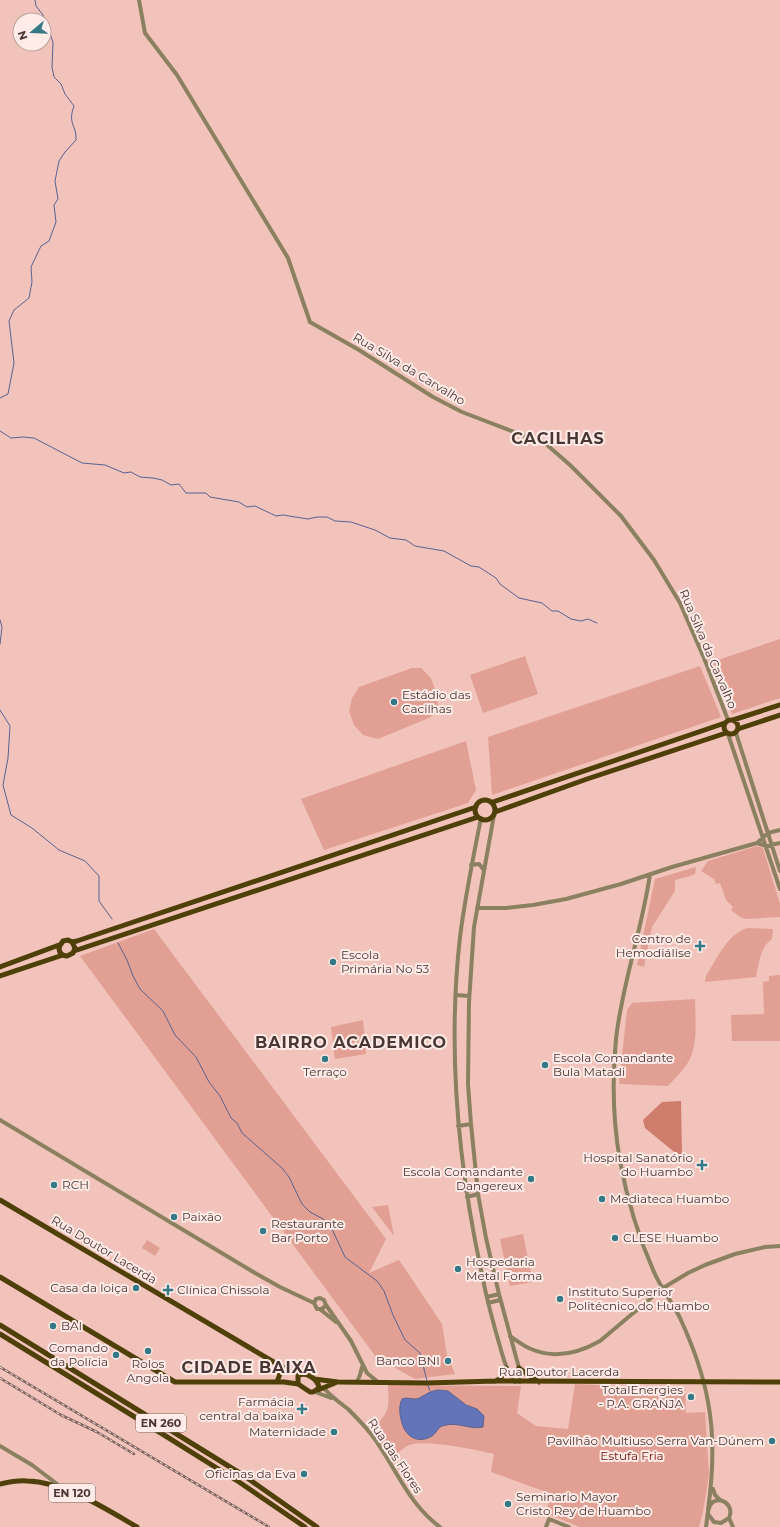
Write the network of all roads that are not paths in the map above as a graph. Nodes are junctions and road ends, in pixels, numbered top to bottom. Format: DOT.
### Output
graph roads {
  1 [pos="139,0"];
  2 [pos="780,705"];
  3 [pos="780,715"];
  4 [pos="728,721"];
  5 [pos="737,731"];
  6 [pos="727,734"];
  7 [pos="492,802"];
  8 [pos="476,807"];
  9 [pos="495,813"];
  10 [pos="479,818"];
  11 [pos="779,830"];
  12 [pos="768,833"];
  13 [pos="763,836"];
  14 [pos="757,843"];
  15 [pos="780,843"];
  16 [pos="772,845"];
  17 [pos="766,846"];
  18 [pos="471,865"];
  19 [pos="484,869"];
  20 [pos="774,869"];
  21 [pos="780,869"];
  22 [pos="650,874"];
  23 [pos="780,889"];
  24 [pos="477,908"];
  25 [pos="72,942"];
  26 [pos="59,945"];
  27 [pos="74,951"];
  28 [pos="63,955"];
  29 [pos="0,967"];
  30 [pos="0,976"];
  31 [pos="456,995"];
  32 [pos="469,996"];
  33 [pos="0,1120"];
  34 [pos="471,1124"];
  35 [pos="458,1126"];
  36 [pos="477,1189"];
  37 [pos="466,1191"];
  38 [pos="478,1194"];
  39 [pos="467,1196"];
  40 [pos="0,1200"];
  41 [pos="780,1246"];
  42 [pos="0,1277"];
  43 [pos="663,1288"];
  44 [pos="499,1294"];
  45 [pos="487,1298"];
  46 [pos="500,1300"];
  47 [pos="314,1303"];
  48 [pos="488,1303"];
  49 [pos="326,1305"];
  50 [pos="321,1310"];
  51 [pos="0,1325"];
  52 [pos="341,1326"];
  53 [pos="6,1329"];
  54 [pos="1,1335"];
  55 [pos="510,1335"];
  56 [pos="362,1366"];
  57 [pos="282,1368"];
  58 [pos="506,1368"];
  59 [pos="519,1368"];
  60 [pos="303,1374"];
  61 [pos="316,1381"];
  62 [pos="277,1382"];
  63 [pos="338,1382"];
  64 [pos="357,1382"];
  65 [pos="378,1382"];
  66 [pos="496,1382"];
  67 [pos="517,1382"];
  68 [pos="540,1382"];
  69 [pos="704,1382"];
  70 [pos="780,1382"];
  71 [pos="298,1384"];
  72 [pos="101,1387"];
  73 [pos="318,1390"];
  74 [pos="97,1394"];
  75 [pos="332,1398"];
  76 [pos="196,1445"];
  77 [pos="0,1446"];
  78 [pos="202,1449"];
  79 [pos="192,1452"];
  80 [pos="198,1456"];
  81 [pos="0,1484"];
  82 [pos="712,1484"];
  83 [pos="65,1489"];
  84 [pos="720,1500"];
  85 [pos="289,1508"];
  86 [pos="708,1512"];
  87 [pos="285,1514"];
  88 [pos="729,1518"];
  89 [pos="556,1522"];
  90 [pos="719,1523"];
  91 [pos="726,1526"];
  92 [pos="137,1527"];
  93 [pos="304,1527"];
  94 [pos="318,1527"];
  95 [pos="440,1527"];
  96 [pos="546,1527"];
  97 [pos="553,1527"];
  98 [pos="569,1527"];
  99 [pos="707,1527"];
  100 [pos="733,1527"];
  1 -- 4 [label="street, Rua Silva da Carvalho"];
  2 -- 4 [label="main road"];
  3 -- 5 [label="main road"];
  4 -- 5 [label="main road"];
  4 -- 6 [label="main road"];
  4 -- 7 [label="main road"];
  5 -- 6 [label="main road"];
  5 -- 12 [label="street"];
  6 -- 9 [label="main road"];
  6 -- 13 [label="street"];
  7 -- 8 [label="main road"];
  7 -- 9 [label="main road"];
  8 -- 10 [label="main road"];
  8 -- 25 [label="main road"];
  9 -- 10 [label="main road"];
  9 -- 19 [label="street"];
  10 -- 18 [label="street"];
  10 -- 27 [label="main road"];
  11 -- 12 [label="street"];
  11 -- 15 [label="street"];
  12 -- 13 [label="street"];
  12 -- 16 [label="street"];
  13 -- 14 [label="street"];
  13 -- 17 [label="street"];
  14 -- 17 [label="street"];
  14 -- 22 [label="street"];
  15 -- 16 [label="street"];
  16 -- 17 [label="street"];
  16 -- 21 [label="street"];
  17 -- 20 [label="street"];
  18 -- 19 [label="street"];
  18 -- 31 [label="street"];
  19 -- 24 [label="street"];
  20 -- 21 [label="street"];
  20 -- 23 [label="street"];
  22 -- 24 [label="street"];
  22 -- 43 [label="street"];
  24 -- 32 [label="street"];
  25 -- 26 [label="main road"];
  25 -- 27 [label="main road"];
  26 -- 28 [label="main road"];
  26 -- 29 [label="main road"];
  27 -- 28 [label="main road"];
  28 -- 30 [label="main road"];
  31 -- 32 [label="street"];
  31 -- 35 [label="street"];
  32 -- 34 [label="street"];
  33 -- 47 [label="street"];
  34 -- 35 [label="street"];
  34 -- 36 [label="street"];
  35 -- 37 [label="street"];
  36 -- 37 [label="street"];
  36 -- 38 [label="street"];
  37 -- 39 [label="street"];
  38 -- 39 [label="street"];
  38 -- 44 [label="street"];
  39 -- 45 [label="street"];
  40 -- 57 [label="main road, Rua Doutor Lacerda"];
  41 -- 43 [label="street"];
  42 -- 62 [label="main road"];
  43 -- 55 [label="street"];
  43 -- 69 [label="street"];
  44 -- 45 [label="street"];
  44 -- 46 [label="street"];
  45 -- 48 [label="street"];
  46 -- 48 [label="street"];
  46 -- 55 [label="street"];
  47 -- 49 [label="street"];
  47 -- 50 [label="street"];
  48 -- 58 [label="street"];
  49 -- 50 [label="street"];
  49 -- 52 [label="street"];
  50 -- 52 [label="street"];
  51 -- 53 [label="main road, EN 260"];
  52 -- 56 [label="street"];
  53 -- 54 [label="main road"];
  53 -- 72 [label="main road, EN 260"];
  54 -- 74 [label="main road, EN 260"];
  55 -- 59 [label="street"];
  56 -- 64 [label="street"];
  56 -- 65 [label="street"];
  57 -- 60 [label="main road, Rua Doutor Lacerda"];
  57 -- 62 [label="main road"];
  58 -- 66 [label="main road"];
  58 -- 67 [label="street"];
  59 -- 67 [label="street"];
  59 -- 68 [label="main road"];
  60 -- 61 [label="main road, Rua Doutor Lacerda"];
  60 -- 71 [label="main road"];
  61 -- 63 [label="main road, Rua Doutor Lacerda"];
  61 -- 73 [label="main road"];
  62 -- 71 [label="main road"];
  63 -- 64 [label="main road, Rua Doutor Lacerda"];
  63 -- 73 [label="main road, Rua Doutor Lacerda"];
  64 -- 65 [label="main road, Rua Doutor Lacerda"];
  65 -- 66 [label="main road, Rua Doutor Lacerda"];
  66 -- 67 [label="main road, Rua Doutor Lacerda"];
  67 -- 68 [label="main road, Rua Doutor Lacerda"];
  68 -- 69 [label="main road, Rua Doutor Lacerda"];
  69 -- 70 [label="main road, Rua Doutor Lacerda"];
  69 -- 82 [label="street"];
  71 -- 73 [label="main road"];
  72 -- 74 [label="main road"];
  72 -- 76 [label="main road, EN 260"];
  73 -- 75 [label="street, Rua das Flores"];
  73 -- 75 [label="street, Rua das Flores"];
  74 -- 79 [label="main road, EN 260"];
  75 -- 95 [label="street, Rua das Flores"];
  76 -- 78 [label="main road, EN 260"];
  76 -- 79 [label="main road"];
  77 -- 83 [label="street"];
  78 -- 80 [label="main road"];
  78 -- 85 [label="main road, EN 260"];
  79 -- 80 [label="main road, EN 260"];
  80 -- 87 [label="main road, EN 260"];
  81 -- 83 [label="main road, EN 120"];
  82 -- 84 [label="street"];
  82 -- 86 [label="street"];
  83 -- 92 [label="main road, EN 120"];
  84 -- 86 [label="street"];
  84 -- 88 [label="street"];
  85 -- 87 [label="main road"];
  85 -- 94 [label="main road, EN 260"];
  86 -- 90 [label="street"];
  86 -- 99 [label="street"];
  87 -- 93 [label="main road, EN 260"];
  88 -- 90 [label="street"];
  88 -- 100 [label="street"];
  89 -- 96 [label="street"];
  89 -- 97 [label="street"];
  89 -- 98 [label="street"];
  90 -- 91 [label="street"];
  90 -- 99 [label="street"];
}
